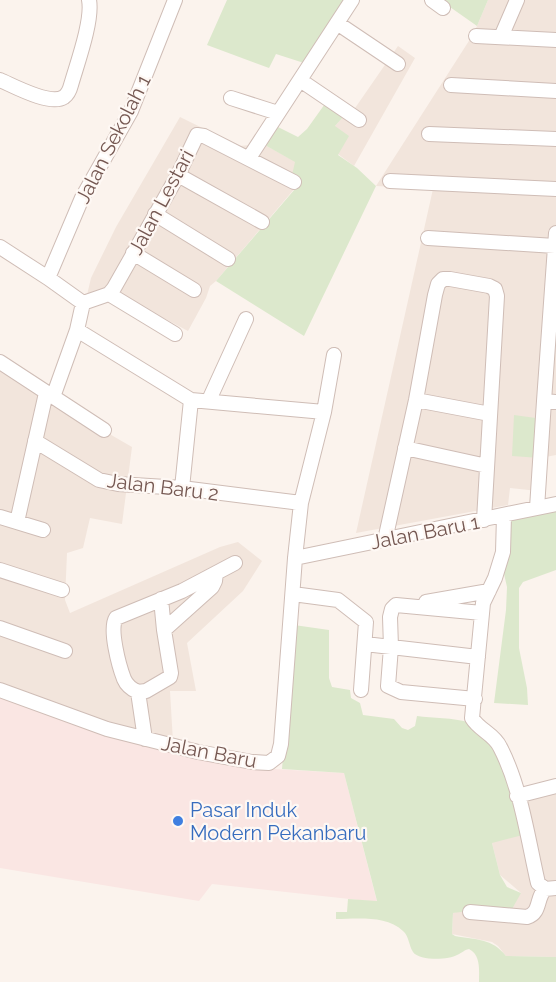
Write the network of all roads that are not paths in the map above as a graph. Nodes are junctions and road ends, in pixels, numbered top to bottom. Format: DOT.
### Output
graph roads {
  1 [pos="89,0"];
  2 [pos="175,0"];
  3 [pos="352,0"];
  4 [pos="517,0"];
  5 [pos="337,23"];
  6 [pos="476,36"];
  7 [pos="501,37"];
  8 [pos="556,40"];
  9 [pos="398,64"];
  10 [pos="0,80"];
  11 [pos="300,80"];
  12 [pos="450,85"];
  13 [pos="556,91"];
  14 [pos="231,98"];
  15 [pos="278,113"];
  16 [pos="358,120"];
  17 [pos="429,134"];
  18 [pos="556,139"];
  19 [pos="249,158"];
  20 [pos="178,175"];
  21 [pos="390,181"];
  22 [pos="294,182"];
  23 [pos="556,189"];
  24 [pos="155,214"];
  25 [pos="262,222"];
  26 [pos="428,238"];
  27 [pos="556,239"];
  28 [pos="0,247"];
  29 [pos="133,253"];
  30 [pos="228,260"];
  31 [pos="48,278"];
  32 [pos="194,290"];
  33 [pos="109,294"];
  34 [pos="83,303"];
  35 [pos="246,319"];
  36 [pos="77,330"];
  37 [pos="175,334"];
  38 [pos="334,356"];
  39 [pos="0,365"];
  40 [pos="50,395"];
  41 [pos="191,400"];
  42 [pos="209,400"];
  43 [pos="416,400"];
  44 [pos="550,402"];
  45 [pos="324,412"];
  46 [pos="490,414"];
  47 [pos="104,430"];
  48 [pos="35,441"];
  49 [pos="405,448"];
  50 [pos="487,466"];
  51 [pos="182,488"];
  52 [pos="301,503"];
  53 [pos="556,504"];
  54 [pos="537,508"];
  55 [pos="504,516"];
  56 [pos="0,517"];
  57 [pos="484,520"];
  58 [pos="17,522"];
  59 [pos="43,530"];
  60 [pos="385,540"];
  61 [pos="295,558"];
  62 [pos="235,563"];
  63 [pos="0,570"];
  64 [pos="216,573"];
  65 [pos="62,590"];
  66 [pos="489,591"];
  67 [pos="293,594"];
  68 [pos="161,599"];
  69 [pos="409,605"];
  70 [pos="482,613"];
  71 [pos="0,628"];
  72 [pos="164,630"];
  73 [pos="365,644"];
  74 [pos="391,647"];
  75 [pos="64,651"];
  76 [pos="478,657"];
  77 [pos="0,690"];
  78 [pos="361,690"];
  79 [pos="138,692"];
  80 [pos="475,699"];
  81 [pos="145,739"];
  82 [pos="556,786"];
  83 [pos="517,796"];
  84 [pos="550,888"];
  85 [pos="470,912"];
  1 -- 10 [label="street"];
  2 -- 31 [label="street, Jalan Sekolah 1"];
  3 -- 5 [label="street"];
  4 -- 7 [label="street"];
  5 -- 9 [label="street"];
  5 -- 11 [label="street"];
  6 -- 7 [label="street"];
  7 -- 8 [label="street"];
  11 -- 15 [label="street"];
  11 -- 16 [label="street"];
  12 -- 13 [label="street"];
  14 -- 15 [label="street"];
  15 -- 19 [label="street"];
  17 -- 18 [label="street"];
  19 -- 20 [label="street, Jalan Lestari"];
  19 -- 22 [label="street"];
  20 -- 24 [label="street, Jalan Lestari"];
  20 -- 25 [label="street"];
  21 -- 23 [label="street"];
  24 -- 29 [label="street, Jalan Lestari"];
  24 -- 30 [label="street"];
  26 -- 27 [label="street"];
  27 -- 44 [label="street"];
  28 -- 31 [label="street"];
  29 -- 32 [label="street"];
  29 -- 33 [label="street, Jalan Lestari"];
  31 -- 34 [label="street"];
  33 -- 34 [label="street"];
  33 -- 37 [label="street"];
  34 -- 36 [label="street"];
  35 -- 42 [label="street"];
  36 -- 40 [label="street"];
  36 -- 41 [label="street"];
  38 -- 45 [label="street, Jalan Baru"];
  39 -- 40 [label="street"];
  40 -- 47 [label="street"];
  40 -- 48 [label="street"];
  41 -- 42 [label="street"];
  41 -- 51 [label="street"];
  42 -- 45 [label="street"];
  43 -- 46 [label="street"];
  43 -- 46 [label="street"];
  43 -- 49 [label="street"];
  44 -- 54 [label="street"];
  45 -- 52 [label="street, Jalan Baru"];
  46 -- 50 [label="street"];
  48 -- 51 [label="street, Jalan Baru 2"];
  48 -- 58 [label="street"];
  49 -- 50 [label="street"];
  49 -- 60 [label="street"];
  50 -- 57 [label="street"];
  51 -- 52 [label="street, Jalan Baru 2"];
  52 -- 61 [label="street, Jalan Baru"];
  53 -- 54 [label="street, Jalan Baru 1"];
  54 -- 55 [label="street, Jalan Baru 1"];
  55 -- 57 [label="street, Jalan Baru 1"];
  55 -- 66 [label="street"];
  56 -- 58 [label="street"];
  57 -- 60 [label="street, Jalan Baru 1"];
  58 -- 59 [label="street"];
  60 -- 61 [label="street, Jalan Baru 1"];
  61 -- 67 [label="street, Jalan Baru"];
  62 -- 64 [label="street"];
  63 -- 65 [label="street"];
  64 -- 68 [label="street"];
  64 -- 72 [label="street"];
  66 -- 69 [label="street"];
  66 -- 70 [label="street"];
  67 -- 73 [label="street"];
  67 -- 81 [label="street, Jalan Baru"];
  68 -- 72 [label="street"];
  68 -- 79 [label="street"];
  69 -- 70 [label="street"];
  69 -- 74 [label="street"];
  70 -- 76 [label="street"];
  71 -- 75 [label="street"];
  72 -- 79 [label="street"];
  73 -- 74 [label="street"];
  73 -- 78 [label="street"];
  74 -- 76 [label="street"];
  74 -- 80 [label="street"];
  76 -- 80 [label="street"];
  77 -- 81 [label="street, Jalan Baru"];
  79 -- 81 [label="street"];
  80 -- 83 [label="street"];
  82 -- 83 [label="street"];
  83 -- 84 [label="street"];
  84 -- 85 [label="street"];
}
